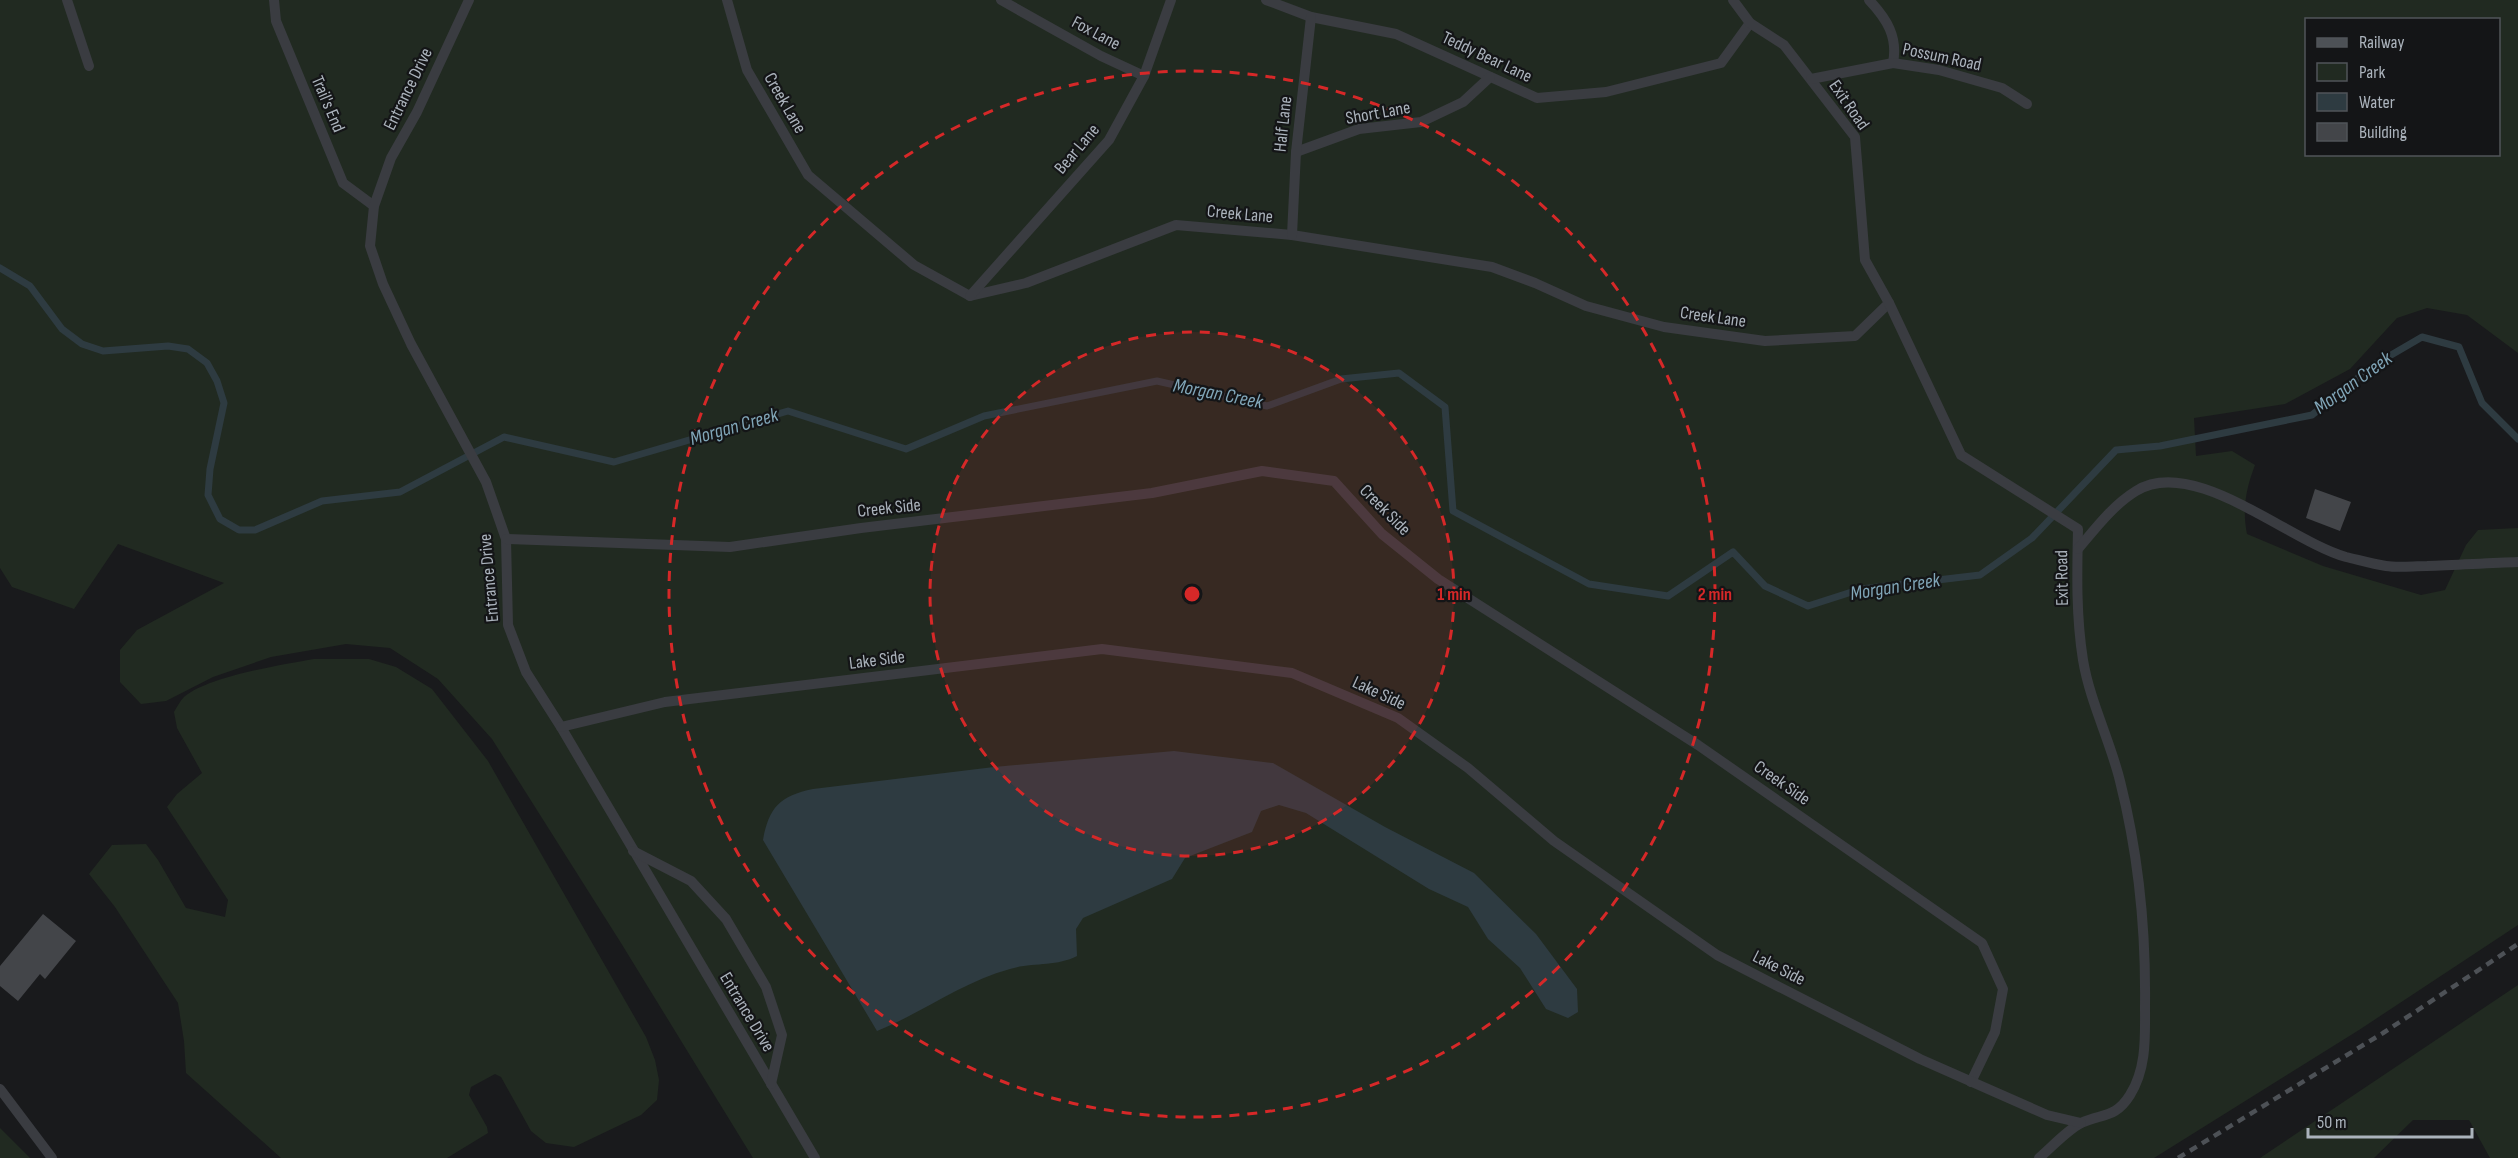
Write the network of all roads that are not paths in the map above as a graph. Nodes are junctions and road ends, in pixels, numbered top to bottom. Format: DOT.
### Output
graph roads {
  1 [pos="67,0"];
  2 [pos="274,0"];
  3 [pos="469,0"];
  4 [pos="727,0"];
  5 [pos="1001,0"];
  6 [pos="1171,0"];
  7 [pos="1266,0"];
  8 [pos="1733,0"];
  9 [pos="1869,0"];
  10 [pos="1311,16"];
  11 [pos="1750,23"];
  12 [pos="1893,63"];
  13 [pos="89,66"];
  14 [pos="1144,76"];
  15 [pos="1490,77"];
  16 [pos="1811,79"];
  17 [pos="2027,104"];
  18 [pos="1296,152"];
  19 [pos="374,206"];
  20 [pos="1292,235"];
  21 [pos="970,296"];
  22 [pos="1889,303"];
  23 [pos="506,540"];
  24 [pos="2078,549"];
  25 [pos="2518,562"];
  26 [pos="561,727"];
  27 [pos="632,851"];
  28 [pos="1971,1082"];
  29 [pos="771,1084"];
  30 [pos="0,1089"];
  31 [pos="2081,1124"];
  32 [pos="52,1158"];
  33 [pos="815,1158"];
  34 [pos="2039,1158"];
  1 -- 13 [label="lane"];
  2 -- 19 [label="lane, Trail's End"];
  3 -- 19 [label="lane, Entrance Drive"];
  4 -- 21 [label="lane, Creek Lane"];
  5 -- 14 [label="lane, Fox Lane"];
  6 -- 14 [label="lane, Bear Lane"];
  7 -- 10 [label="lane, Teddy Bear Lane"];
  8 -- 11 [label="lane, Exit Road"];
  9 -- 12 [label="lane"];
  10 -- 15 [label="lane, Teddy Bear Lane"];
  10 -- 18 [label="lane, Half Lane"];
  11 -- 15 [label="lane, Teddy Bear Lane"];
  11 -- 16 [label="lane, Exit Road"];
  12 -- 16 [label="lane, Possum Road"];
  12 -- 17 [label="lane, Possum Road"];
  14 -- 21 [label="lane, Bear Lane"];
  15 -- 18 [label="lane, Short Lane"];
  16 -- 22 [label="lane, Exit Road"];
  18 -- 20 [label="lane, Half Lane"];
  19 -- 23 [label="lane, Entrance Drive"];
  20 -- 21 [label="lane, Creek Lane"];
  20 -- 22 [label="lane, Creek Lane"];
  22 -- 24 [label="lane, Exit Road"];
  23 -- 26 [label="lane, Entrance Drive"];
  23 -- 28 [label="lane, Creek Side"];
  24 -- 25 [label="lane"];
  24 -- 31 [label="lane, Exit Road"];
  26 -- 27 [label="lane, Entrance Drive"];
  26 -- 28 [label="lane, Lake Side"];
  27 -- 29 [label="lane, Entrance Drive"];
  27 -- 29 [label="lane"];
  28 -- 31 [label="lane, Lake Side"];
  29 -- 33 [label="lane, Entrance Drive"];
  30 -- 32 [label="lane"];
  31 -- 34 [label="lane, Exit Road"];
}
